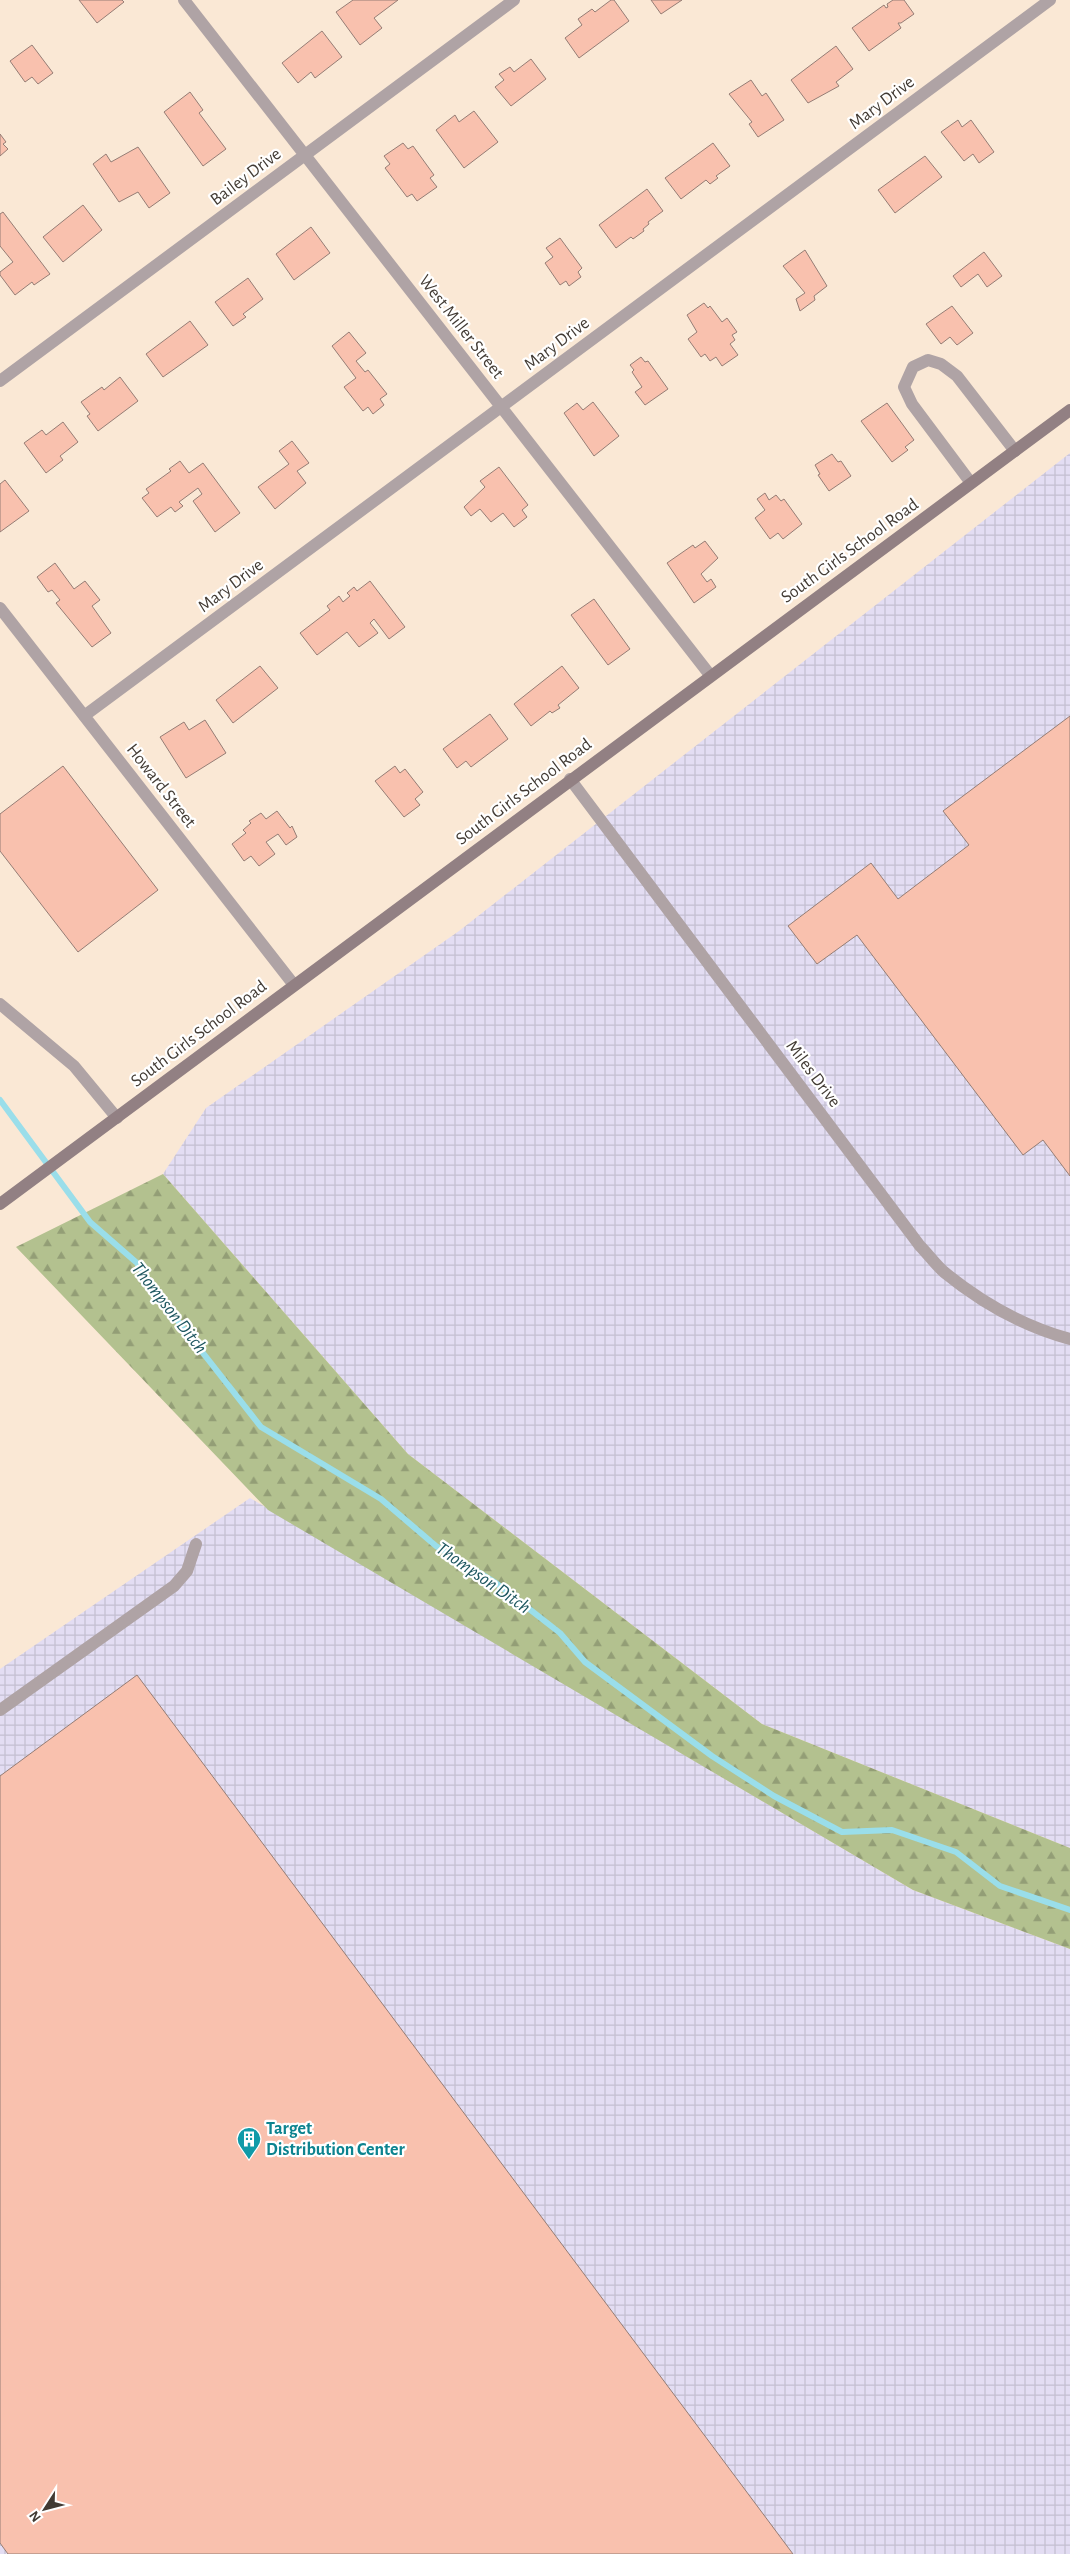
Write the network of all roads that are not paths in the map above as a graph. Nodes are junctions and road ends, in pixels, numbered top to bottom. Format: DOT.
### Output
graph roads {
  1 [pos="184,0"];
  2 [pos="514,0"];
  3 [pos="1050,0"];
  4 [pos="305,155"];
  5 [pos="0,381"];
  6 [pos="501,407"];
  7 [pos="1070,410"];
  8 [pos="1015,451"];
  9 [pos="971,483"];
  10 [pos="0,608"];
  11 [pos="710,675"];
  12 [pos="84,716"];
  13 [pos="570,780"];
  14 [pos="294,984"];
  15 [pos="0,1004"];
  16 [pos="117,1118"];
  17 [pos="0,1204"];
  18 [pos="1070,1338"];
  19 [pos="196,1544"];
  20 [pos="0,1710"];
  1 -- 4 [label="street, West Miller Street"];
  2 -- 4 [label="street, Bailey Drive"];
  3 -- 6 [label="street, Mary Drive"];
  4 -- 5 [label="street, Bailey Drive"];
  4 -- 6 [label="street, West Miller Street"];
  6 -- 11 [label="street, West Miller Street"];
  6 -- 12 [label="street, Mary Drive"];
  7 -- 8 [label="main road, South Girls School Road"];
  8 -- 9 [label="main road, South Girls School Road"];
  8 -- 9 [label="street"];
  9 -- 11 [label="main road, South Girls School Road"];
  10 -- 12 [label="street, Howard Street"];
  11 -- 13 [label="main road, South Girls School Road"];
  12 -- 14 [label="street, Howard Street"];
  13 -- 14 [label="main road, South Girls School Road"];
  13 -- 18 [label="street, Miles Drive"];
  14 -- 16 [label="main road, South Girls School Road"];
  15 -- 16 [label="street"];
  16 -- 17 [label="main road, South Girls School Road"];
  19 -- 20 [label="street"];
}
